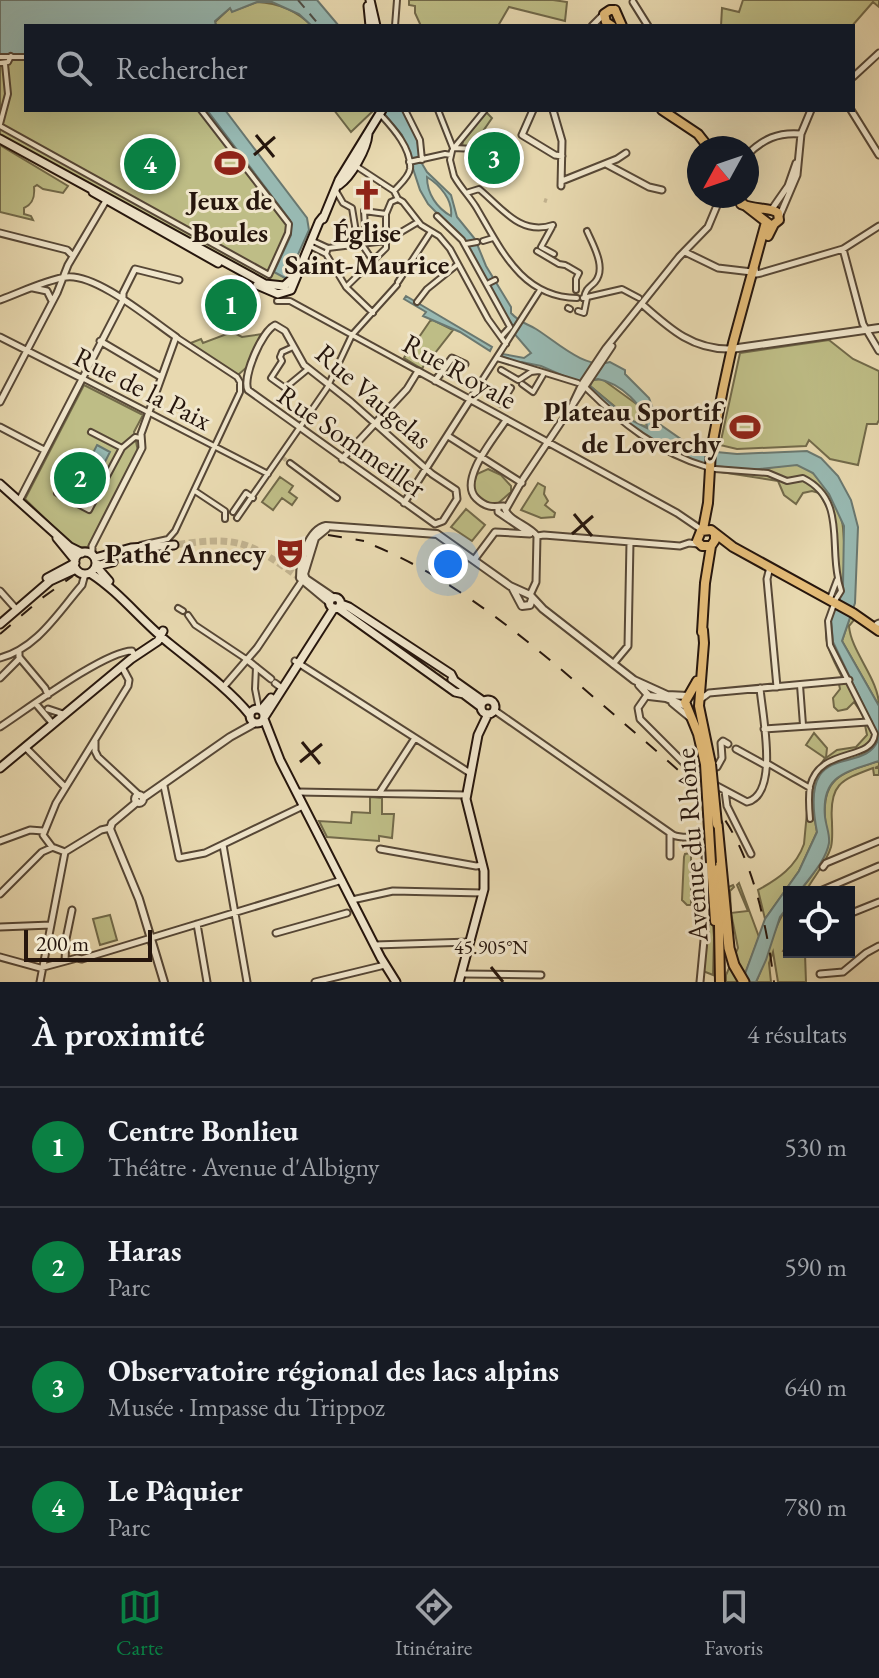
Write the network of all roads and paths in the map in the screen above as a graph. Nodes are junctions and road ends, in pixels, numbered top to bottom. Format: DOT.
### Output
graph roads {
  1 [pos="370,0"];
  2 [pos="397,0"];
  3 [pos="620,0"];
  4 [pos="632,1"];
  5 [pos="618,18"];
  6 [pos="608,22"];
  7 [pos="372,24"];
  8 [pos="395,24"];
  9 [pos="647,24"];
  10 [pos="879,53"];
  11 [pos="24,57"];
  12 [pos="2,61"];
  13 [pos="855,75"];
  14 [pos="203,112"];
  15 [pos="380,112"];
  16 [pos="382,112"];
  17 [pos="406,112"];
  18 [pos="439,112"];
  19 [pos="483,112"];
  20 [pos="532,112"];
  21 [pos="554,112"];
  22 [pos="665,112"];
  23 [pos="810,112"];
  24 [pos="852,112"];
  25 [pos="0,125"];
  26 [pos="368,134"];
  27 [pos="801,134"];
  28 [pos="699,136"];
  29 [pos="0,139"];
  30 [pos="759,146"];
  31 [pos="476,149"];
  32 [pos="452,151"];
  33 [pos="626,153"];
  34 [pos="879,155"];
  35 [pos="562,156"];
  36 [pos="422,160"];
  37 [pos="410,162"];
  38 [pos="605,164"];
  39 [pos="354,165"];
  40 [pos="85,185"];
  41 [pos="338,188"];
  42 [pos="662,190"];
  43 [pos="394,191"];
  44 [pos="464,191"];
  45 [pos="398,199"];
  46 [pos="104,201"];
  47 [pos="128,208"];
  48 [pos="716,208"];
  49 [pos="746,208"];
  50 [pos="751,208"];
  51 [pos="750,211"];
  52 [pos="386,214"];
  53 [pos="437,216"];
  54 [pos="323,217"];
  55 [pos="771,217"];
  56 [pos="418,222"];
  57 [pos="879,226"];
  58 [pos="587,231"];
  59 [pos="0,233"];
  60 [pos="430,233"];
  61 [pos="493,238"];
  62 [pos="386,241"];
  63 [pos="362,243"];
  64 [pos="313,244"];
  65 [pos="466,244"];
  66 [pos="760,249"];
  67 [pos="843,249"];
  68 [pos="327,251"];
  69 [pos="685,251"];
  70 [pos="541,252"];
  71 [pos="554,254"];
  72 [pos="73,256"];
  73 [pos="373,261"];
  74 [pos="302,263"];
  75 [pos="458,264"];
  76 [pos="754,273"];
  77 [pos="295,276"];
  78 [pos="61,277"];
  79 [pos="179,280"];
  80 [pos="495,280"];
  81 [pos="487,284"];
  82 [pos="346,287"];
  83 [pos="32,288"];
  84 [pos="540,290"];
  85 [pos="123,296"];
  86 [pos="579,297"];
  87 [pos="0,300"];
  88 [pos="277,301"];
  89 [pos="52,302"];
  90 [pos="417,302"];
  91 [pos="642,302"];
  92 [pos="581,312"];
  93 [pos="373,313"];
  94 [pos="879,328"];
  95 [pos="865,329"];
  96 [pos="608,332"];
  97 [pos="352,335"];
  98 [pos="0,337"];
  99 [pos="176,337"];
  100 [pos="501,337"];
  101 [pos="616,339"];
  102 [pos="100,341"];
  103 [pos="506,344"];
  104 [pos="737,345"];
  105 [pos="293,347"];
  106 [pos="27,351"];
  107 [pos="879,351"];
  108 [pos="498,356"];
  109 [pos="465,364"];
  110 [pos="526,367"];
  111 [pos="308,369"];
  112 [pos="501,370"];
  113 [pos="418,371"];
  114 [pos="531,372"];
  115 [pos="542,373"];
  116 [pos="161,377"];
  117 [pos="81,378"];
  118 [pos="435,381"];
  119 [pos="519,381"];
  120 [pos="330,384"];
  121 [pos="582,387"];
  122 [pos="243,388"];
  123 [pos="511,388"];
  124 [pos="470,400"];
  125 [pos="0,402"];
  126 [pos="501,404"];
  127 [pos="148,412"];
  128 [pos="506,420"];
  129 [pos="376,424"];
  130 [pos="0,427"];
  131 [pos="300,429"];
  132 [pos="91,432"];
  133 [pos="448,436"];
  134 [pos="141,438"];
  135 [pos="548,443"];
  136 [pos="214,447"];
  137 [pos="122,448"];
  138 [pos="44,450"];
  139 [pos="482,457"];
  140 [pos="342,459"];
  141 [pos="290,463"];
  142 [pos="711,467"];
  143 [pos="427,469"];
  144 [pos="268,477"];
  145 [pos="522,483"];
  146 [pos="0,484"];
  147 [pos="195,491"];
  148 [pos="57,493"];
  149 [pos="253,498"];
  150 [pos="337,498"];
  151 [pos="19,501"];
  152 [pos="404,503"];
  153 [pos="503,510"];
  154 [pos="233,512"];
  155 [pos="237,518"];
  156 [pos="225,519"];
  157 [pos="435,524"];
  158 [pos="334,527"];
  159 [pos="54,533"];
  160 [pos="534,535"];
  161 [pos="705,537"];
  162 [pos="630,542"];
  163 [pos="174,545"];
  164 [pos="133,548"];
  165 [pos="66,551"];
  166 [pos="82,553"];
  167 [pos="474,560"];
  168 [pos="75,564"];
  169 [pos="92,565"];
  170 [pos="773,568"];
  171 [pos="59,570"];
  172 [pos="838,579"];
  173 [pos="302,581"];
  174 [pos="112,584"];
  175 [pos="0,591"];
  176 [pos="527,598"];
  177 [pos="834,601"];
  178 [pos="334,604"];
  179 [pos="17,609"];
  180 [pos="188,615"];
  181 [pos="3,622"];
  182 [pos="877,626"];
  183 [pos="161,634"];
  184 [pos="386,638"];
  185 [pos="19,655"];
  186 [pos="136,656"];
  187 [pos="0,658"];
  188 [pos="246,659"];
  189 [pos="297,662"];
  190 [pos="613,664"];
  191 [pos="256,667"];
  192 [pos="120,669"];
  193 [pos="0,678"];
  194 [pos="443,678"];
  195 [pos="454,680"];
  196 [pos="849,680"];
  197 [pos="275,683"];
  198 [pos="226,684"];
  199 [pos="800,685"];
  200 [pos="777,687"];
  201 [pos="760,688"];
  202 [pos="650,692"];
  203 [pos="464,694"];
  204 [pos="48,696"];
  205 [pos="668,701"];
  206 [pos="693,701"];
  207 [pos="37,705"];
  208 [pos="485,708"];
  209 [pos="48,709"];
  210 [pos="64,715"];
  211 [pos="257,716"];
  212 [pos="693,722"];
  213 [pos="868,722"];
  214 [pos="1,724"];
  215 [pos="52,725"];
  216 [pos="803,725"];
  217 [pos="764,729"];
  218 [pos="97,736"];
  219 [pos="415,738"];
  220 [pos="728,744"];
  221 [pos="25,747"];
  222 [pos="736,749"];
  223 [pos="98,757"];
  224 [pos="82,760"];
  225 [pos="708,764"];
  226 [pos="767,765"];
  227 [pos="0,768"];
  228 [pos="693,771"];
  229 [pos="470,773"];
  230 [pos="164,786"];
  231 [pos="65,787"];
  232 [pos="810,788"];
  233 [pos="725,791"];
  234 [pos="298,792"];
  235 [pos="380,793"];
  236 [pos="466,795"];
  237 [pos="140,798"];
  238 [pos="304,805"];
  239 [pos="810,819"];
  240 [pos="717,824"];
  241 [pos="110,828"];
  242 [pos="43,831"];
  243 [pos="670,834"];
  244 [pos="45,840"];
  245 [pos="0,841"];
  246 [pos="879,841"];
  247 [pos="223,845"];
  248 [pos="52,847"];
  249 [pos="380,849"];
  250 [pos="42,852"];
  251 [pos="65,852"];
  252 [pos="751,854"];
  253 [pos="670,856"];
  254 [pos="483,865"];
  255 [pos="879,866"];
  256 [pos="823,867"];
  257 [pos="342,880"];
  258 [pos="832,886"];
  259 [pos="0,894"];
  260 [pos="484,894"];
  261 [pos="352,900"];
  262 [pos="879,902"];
  263 [pos="72,910"];
  264 [pos="235,912"];
  265 [pos="855,912"];
  266 [pos="347,913"];
  267 [pos="197,924"];
  268 [pos="49,925"];
  269 [pos="0,927"];
  270 [pos="276,933"];
  271 [pos="151,938"];
  272 [pos="471,942"];
  273 [pos="375,945"];
  274 [pos="879,946"];
  275 [pos="0,957"];
  276 [pos="65,961"];
  277 [pos="382,966"];
  278 [pos="43,967"];
  279 [pos="820,974"];
  280 [pos="541,975"];
  281 [pos="462,979"];
  282 [pos="700,981"];
  283 [pos="40,982"];
  284 [pos="164,982"];
  285 [pos="207,982"];
  286 [pos="247,982"];
  287 [pos="315,982"];
  288 [pos="394,982"];
  289 [pos="713,982"];
  290 [pos="720,982"];
  291 [pos="744,982"];
  1 -- 7 [label="main road"];
  2 -- 8 [label="street"];
  3 -- 5 [label="main road"];
  4 -- 9 [label="street"];
  5 -- 6 [label="main road"];
  10 -- 13 [label="street"];
  11 -- 12 [label="street"];
  12 -- 25 [label="street"];
  14 -- 25 [label="street"];
  15 -- 26 [label="main road"];
  16 -- 37 [label="street"];
  17 -- 36 [label="street"];
  18 -- 32 [label="street"];
  19 -- 32 [label="street"];
  20 -- 35 [label="street"];
  21 -- 35 [label="street"];
  22 -- 28 [label="main road"];
  23 -- 27 [label="street"];
  24 -- 34 [label="street"];
  26 -- 39 [label="main road"];
  26 -- 41 [label="main road"];
  27 -- 30 [label="street"];
  27 -- 55 [label="street"];
  29 -- 40 [label="main road"];
  31 -- 32 [label="street"];
  32 -- 36 [label="street"];
  32 -- 44 [label="street"];
  33 -- 38 [label="street"];
  35 -- 38 [label="street"];
  36 -- 37 [label="street"];
  37 -- 43 [label="street"];
  38 -- 42 [label="street"];
  39 -- 41 [label="main road"];
  39 -- 43 [label="street"];
  40 -- 46 [label="main road"];
  40 -- 47 [label="main road"];
  41 -- 54 [label="main road"];
  41 -- 63 [label="street"];
  43 -- 45 [label="street"];
  44 -- 61 [label="street"];
  44 -- 71 [label="street"];
  45 -- 52 [label="street"];
  45 -- 56 [label="street"];
  46 -- 47 [label="street"];
  46 -- 72 [label="street"];
  46 -- 77 [label="main road"];
  47 -- 77 [label="main road"];
  48 -- 69 [label="street"];
  49 -- 51 [label="main road"];
  50 -- 55 [label="main road"];
  51 -- 55 [label="main road"];
  51 -- 66 [label="main road"];
  52 -- 62 [label="street"];
  52 -- 63 [label="street"];
  53 -- 100 [label="street"];
  54 -- 64 [label="main road"];
  54 -- 74 [label="main road"];
  55 -- 66 [label="main road"];
  55 -- 76 [label="main road"];
  56 -- 60 [label="street"];
  56 -- 62 [label="street"];
  57 -- 67 [label="street"];
  58 -- 86 [label="street"];
  59 -- 72 [label="street"];
  60 -- 75 [label="street"];
  60 -- 93 [label="street"];
  61 -- 65 [label="street"];
  61 -- 84 [label="street"];
  62 -- 63 [label="street"];
  62 -- 73 [label="street"];
  63 -- 68 [label="street"];
  63 -- 73 [label="street"];
  64 -- 68 [label="street"];
  64 -- 74 [label="main road"];
  66 -- 76 [label="main road"];
  67 -- 76 [label="street"];
  67 -- 95 [label="street"];
  68 -- 82 [label="street"];
  69 -- 76 [label="street"];
  69 -- 91 [label="street"];
  70 -- 86 [label="street"];
  72 -- 78 [label="street"];
  73 -- 82 [label="street"];
  74 -- 77 [label="main road"];
  75 -- 90 [label="street"];
  75 -- 100 [label="street"];
  76 -- 104 [label="main road"];
  78 -- 83 [label="street"];
  78 -- 85 [label="street, Rue Sommeiller"];
  78 -- 89 [label="street"];
  79 -- 85 [label="street"];
  80 -- 81 [label="street"];
  82 -- 93 [label="street"];
  83 -- 87 [label="street"];
  83 -- 89 [label="street"];
  84 -- 86 [label="street"];
  84 -- 103 [label="street"];
  85 -- 99 [label="street, Rue Sommeiller"];
  85 -- 102 [label="street"];
  86 -- 91 [label="street"];
  86 -- 92 [label="street"];
  88 -- 97 [label="street, Rue Royale"];
  89 -- 106 [label="street"];
  91 -- 101 [label="street"];
  91 -- 104 [label="street"];
  93 -- 97 [label="street"];
  94 -- 95 [label="street"];
  95 -- 104 [label="street"];
  95 -- 107 [label="street"];
  96 -- 101 [label="street"];
  97 -- 113 [label="street, Rue Royale"];
  97 -- 120 [label="street"];
  98 -- 106 [label="street, Rue de la Paix"];
  99 -- 116 [label="street"];
  99 -- 122 [label="street, Rue Sommeiller"];
  100 -- 103 [label="street"];
  101 -- 121 [label="street"];
  102 -- 116 [label="street"];
  102 -- 117 [label="street"];
  103 -- 108 [label="street"];
  104 -- 142 [label="main road"];
  105 -- 111 [label="street, Rue Vaugelas"];
  105 -- 111 [label="street"];
  105 -- 122 [label="street, Rue Vaugelas"];
  106 -- 117 [label="street, Rue de la Paix"];
  106 -- 125 [label="street"];
  108 -- 110 [label="street"];
  108 -- 124 [label="street"];
  109 -- 118 [label="street"];
  110 -- 114 [label="street"];
  110 -- 115 [label="street"];
  111 -- 120 [label="street, Rue Vaugelas"];
  112 -- 119 [label="street"];
  113 -- 118 [label="street, Rue Royale"];
  113 -- 129 [label="street"];
  114 -- 115 [label="street"];
  114 -- 119 [label="street"];
  115 -- 119 [label="street"];
  115 -- 121 [label="street"];
  116 -- 127 [label="street"];
  117 -- 127 [label="street, Rue de la Paix"];
  117 -- 138 [label="street"];
  118 -- 124 [label="street, Rue Royale"];
  120 -- 129 [label="street, Rue Vaugelas"];
  120 -- 131 [label="street"];
  121 -- 135 [label="street"];
  121 -- 142 [label="street"];
  122 -- 131 [label="street, Rue Sommeiller"];
  122 -- 136 [label="street"];
  123 -- 126 [label="street"];
  124 -- 128 [label="street, Rue Royale"];
  124 -- 133 [label="street"];
  127 -- 134 [label="street"];
  127 -- 136 [label="street, Rue de la Paix"];
  128 -- 135 [label="street, Rue Royale"];
  128 -- 139 [label="street"];
  129 -- 140 [label="street"];
  129 -- 143 [label="street, Rue Vaugelas"];
  130 -- 138 [label="street"];
  131 -- 140 [label="street, Rue Sommeiller"];
  131 -- 144 [label="street"];
  132 -- 137 [label="street"];
  133 -- 139 [label="street"];
  133 -- 143 [label="street"];
  134 -- 137 [label="street"];
  134 -- 169 [label="street"];
  135 -- 145 [label="street"];
  135 -- 161 [label="street, Rue Royale"];
  136 -- 144 [label="street, Rue de la Paix"];
  136 -- 147 [label="street"];
  137 -- 148 [label="street"];
  138 -- 151 [label="street"];
  139 -- 145 [label="street"];
  139 -- 153 [label="street"];
  140 -- 152 [label="street, Rue Sommeiller"];
  141 -- 150 [label="street"];
  142 -- 161 [label="main road"];
  142 -- 172 [label="street"];
  143 -- 152 [label="street"];
  143 -- 157 [label="street, Rue Vaugelas"];
  144 -- 149 [label="street"];
  145 -- 153 [label="street"];
  146 -- 151 [label="main road"];
  147 -- 156 [label="street"];
  147 -- 164 [label="street"];
  149 -- 154 [label="street"];
  149 -- 155 [label="street"];
  151 -- 159 [label="main road"];
  152 -- 157 [label="street, Rue Sommeiller"];
  153 -- 160 [label="street"];
  158 -- 167 [label="street"];
  158 -- 173 [label="street"];
  158 -- 178 [label="street"];
  159 -- 165 [label="main road"];
  159 -- 166 [label="main road"];
  160 -- 162 [label="street"];
  160 -- 167 [label="street"];
  160 -- 176 [label="street"];
  161 -- 162 [label="street"];
  161 -- 170 [label="main road"];
  161 -- 206 [label="main road"];
  162 -- 190 [label="street"];
  163 -- 164 [label="main road"];
  164 -- 169 [label="main road"];
  165 -- 168 [label="main road"];
  165 -- 171 [label="main road"];
  166 -- 168 [label="main road"];
  166 -- 169 [label="main road"];
  167 -- 176 [label="street"];
  168 -- 169 [label="main road"];
  168 -- 171 [label="main road"];
  168 -- 179 [label="main road"];
  169 -- 174 [label="main road"];
  169 -- 174 [label="main road"];
  169 -- 183 [label="main road"];
  169 -- 185 [label="street"];
  170 -- 177 [label="main road"];
  170 -- 200 [label="street"];
  171 -- 179 [label="main road"];
  172 -- 177 [label="street"];
  172 -- 177 [label="street"];
  173 -- 178 [label="street"];
  173 -- 188 [label="street"];
  174 -- 183 [label="main road"];
  175 -- 179 [label="street"];
  176 -- 190 [label="street"];
  177 -- 182 [label="main road"];
  177 -- 196 [label="street"];
  178 -- 189 [label="main road"];
  178 -- 195 [label="main road"];
  178 -- 203 [label="main road"];
  179 -- 181 [label="main road"];
  180 -- 188 [label="street"];
  183 -- 186 [label="main road"];
  183 -- 211 [label="main road"];
  184 -- 195 [label="main road"];
  185 -- 187 [label="street"];
  185 -- 193 [label="street"];
  185 -- 204 [label="street"];
  186 -- 192 [label="main road"];
  186 -- 204 [label="street"];
  188 -- 191 [label="street"];
  188 -- 198 [label="street"];
  189 -- 197 [label="main road"];
  189 -- 211 [label="main road"];
  189 -- 219 [label="street"];
  190 -- 202 [label="street"];
  191 -- 197 [label="street"];
  191 -- 211 [label="street"];
  192 -- 210 [label="main road"];
  192 -- 218 [label="street"];
  194 -- 203 [label="main road"];
  195 -- 208 [label="main road"];
  196 -- 199 [label="street"];
  196 -- 213 [label="street"];
  197 -- 211 [label="main road"];
  199 -- 200 [label="street"];
  199 -- 216 [label="street"];
  200 -- 201 [label="street"];
  201 -- 206 [label="street"];
  201 -- 217 [label="street"];
  202 -- 206 [label="street"];
  202 -- 228 [label="street"];
  203 -- 208 [label="main road"];
  204 -- 207 [label="street"];
  205 -- 212 [label="street"];
  206 -- 212 [label="main road, Avenue du Rhône"];
  206 -- 225 [label="main road, Avenue du Rhône"];
  207 -- 214 [label="street"];
  207 -- 215 [label="street"];
  208 -- 229 [label="main road"];
  208 -- 243 [label="street"];
  209 -- 210 [label="street"];
  210 -- 215 [label="main road"];
  211 -- 230 [label="street"];
  211 -- 234 [label="main road"];
  212 -- 225 [label="main road, Avenue du Rhône"];
  213 -- 216 [label="street"];
  213 -- 232 [label="street"];
  215 -- 221 [label="main road"];
  216 -- 217 [label="street"];
  217 -- 226 [label="street"];
  218 -- 223 [label="street"];
  218 -- 224 [label="street"];
  219 -- 229 [label="street"];
  219 -- 235 [label="street"];
  220 -- 228 [label="street"];
  221 -- 227 [label="main road"];
  221 -- 231 [label="street"];
  222 -- 226 [label="street"];
  223 -- 224 [label="street"];
  223 -- 237 [label="street"];
  224 -- 231 [label="street"];
  225 -- 240 [label="main road, Avenue du Rhône, bridge"];
  225 -- 289 [label="main road, Avenue du Rhône, bridge"];
  226 -- 232 [label="street"];
  226 -- 233 [label="street"];
  228 -- 233 [label="street"];
  229 -- 236 [label="main road"];
  230 -- 237 [label="street"];
  230 -- 247 [label="street"];
  231 -- 242 [label="street"];
  232 -- 239 [label="street"];
  233 -- 252 [label="street"];
  234 -- 235 [label="street"];
  234 -- 238 [label="main road"];
  235 -- 236 [label="street"];
  236 -- 254 [label="main road"];
  237 -- 241 [label="street"];
  238 -- 247 [label="street"];
  238 -- 257 [label="main road"];
  240 -- 290 [label="main road, Avenue du Rhône"];
  240 -- 291 [label="highway"];
  241 -- 251 [label="street"];
  241 -- 271 [label="street"];
  242 -- 244 [label="street"];
  242 -- 245 [label="street"];
  243 -- 253 [label="street"];
  243 -- 282 [label="street"];
  244 -- 248 [label="street"];
  244 -- 250 [label="street"];
  246 -- 256 [label="street"];
  247 -- 264 [label="street"];
  248 -- 250 [label="street"];
  248 -- 251 [label="street"];
  249 -- 254 [label="street"];
  250 -- 259 [label="street"];
  251 -- 268 [label="street"];
  254 -- 260 [label="main road"];
  255 -- 258 [label="street"];
  257 -- 261 [label="main road"];
  257 -- 264 [label="street"];
  260 -- 261 [label="street"];
  260 -- 272 [label="main road"];
  261 -- 273 [label="main road"];
  262 -- 265 [label="street"];
  263 -- 276 [label="street"];
  264 -- 267 [label="street"];
  264 -- 286 [label="street"];
  266 -- 270 [label="street"];
  267 -- 271 [label="street"];
  267 -- 285 [label="street"];
  268 -- 269 [label="street"];
  268 -- 278 [label="street"];
  271 -- 276 [label="street"];
  271 -- 284 [label="street"];
  272 -- 273 [label="street"];
  272 -- 281 [label="main road"];
  273 -- 277 [label="main road"];
  274 -- 279 [label="street"];
  275 -- 278 [label="street"];
  276 -- 278 [label="street"];
  277 -- 287 [label="street"];
  277 -- 288 [label="main road"];
  278 -- 283 [label="street"];
  280 -- 281 [label="street"];
}
